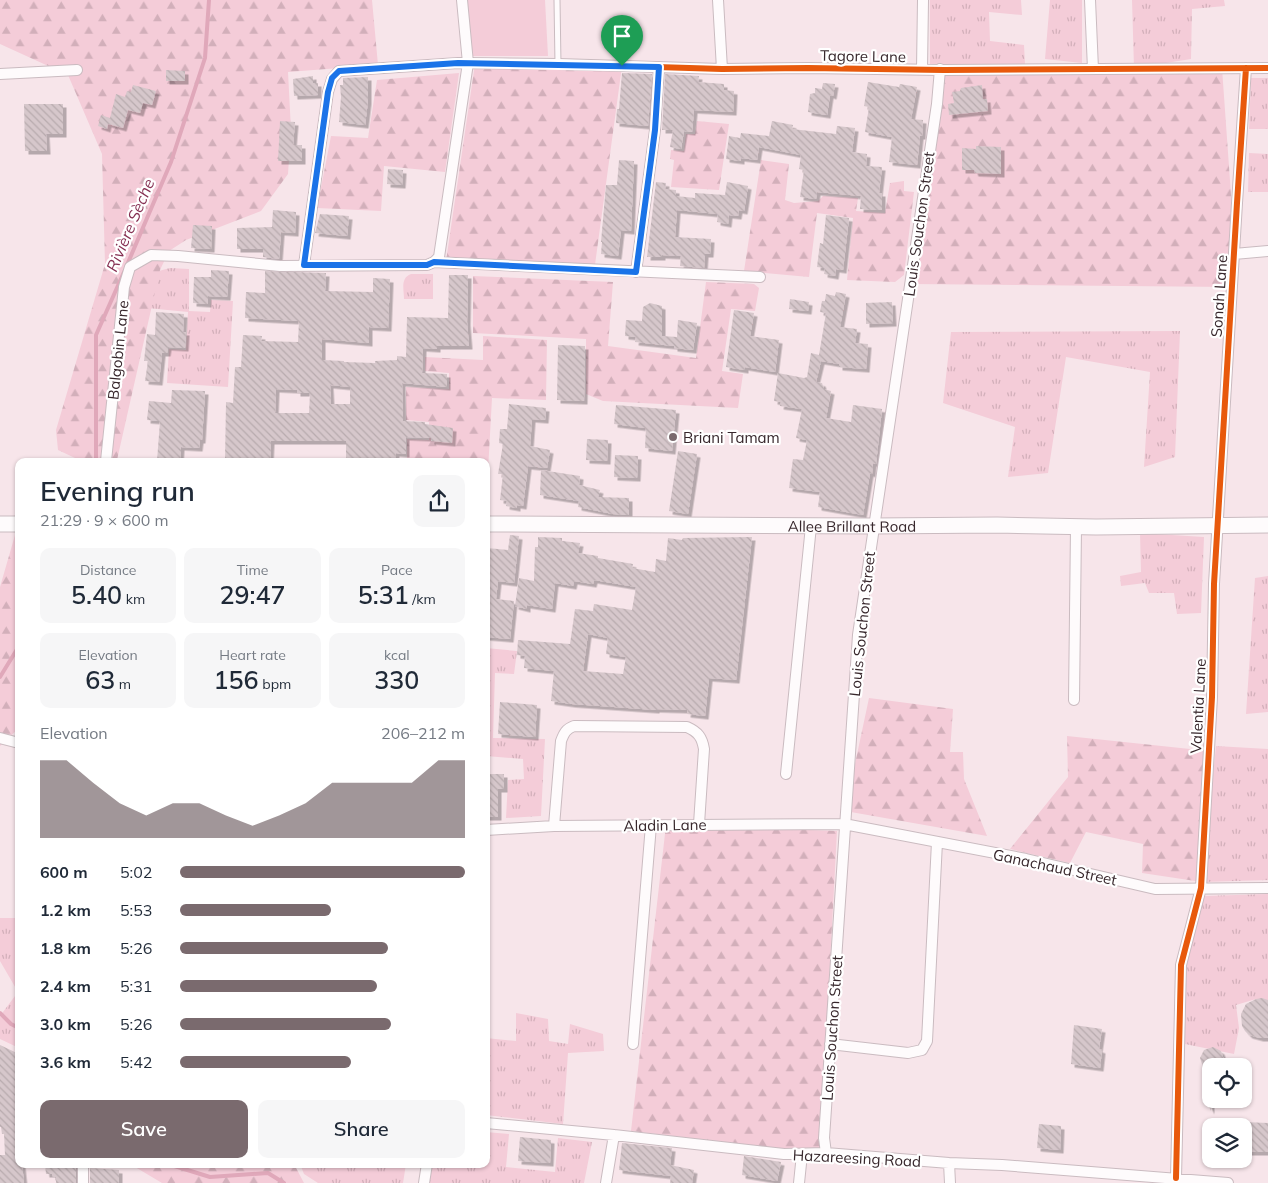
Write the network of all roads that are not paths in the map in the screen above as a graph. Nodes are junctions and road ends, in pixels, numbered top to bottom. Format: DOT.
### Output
graph roads {
  1 [pos="462,0"];
  2 [pos="557,0"];
  3 [pos="718,0"];
  4 [pos="923,0"];
  5 [pos="1090,0"];
  6 [pos="463,63"];
  7 [pos="558,64"];
  8 [pos="659,67"];
  9 [pos="1246,68"];
  10 [pos="1268,68"];
  11 [pos="722,69"];
  12 [pos="922,69"];
  13 [pos="1093,69"];
  14 [pos="77,70"];
  15 [pos="940,70"];
  16 [pos="0,74"];
  17 [pos="1268,251"];
  18 [pos="1234,254"];
  19 [pos="434,262"];
  20 [pos="304,265"];
  21 [pos="636,272"];
  22 [pos="760,277"];
  23 [pos="106,458"];
  24 [pos="0,524"];
  25 [pos="15,524"];
  26 [pos="490,524"];
  27 [pos="1268,525"];
  28 [pos="811,526"];
  29 [pos="873,526"];
  30 [pos="1076,527"];
  31 [pos="1218,528"];
  32 [pos="1074,700"];
  33 [pos="0,738"];
  34 [pos="15,742"];
  35 [pos="786,774"];
  36 [pos="699,824"];
  37 [pos="844,824"];
  38 [pos="651,825"];
  39 [pos="554,826"];
  40 [pos="490,830"];
  41 [pos="937,842"];
  42 [pos="1201,888"];
  43 [pos="1268,888"];
  44 [pos="633,1044"];
  45 [pos="830,1044"];
  46 [pos="490,1123"];
  47 [pos="614,1135"];
  48 [pos="826,1153"];
  49 [pos="802,1154"];
  50 [pos="949,1163"];
  51 [pos="83,1168"];
  52 [pos="426,1168"];
  53 [pos="1176,1178"];
  54 [pos="1128,1180"];
  55 [pos="84,1183"];
  56 [pos="424,1183"];
  57 [pos="606,1183"];
  58 [pos="799,1183"];
  59 [pos="950,1183"];
  60 [pos="1228,1183"];
  1 -- 6 [label="street"];
  2 -- 7 [label="lane"];
  3 -- 11 [label="street"];
  4 -- 12 [label="street"];
  5 -- 13 [label="street"];
  6 -- 7 [label="street, Tagore Lane"];
  6 -- 19 [label="street"];
  6 -- 20 [label="street, Tagore Lane"];
  7 -- 8 [label="street, Tagore Lane"];
  8 -- 11 [label="street, Tagore Lane"];
  8 -- 21 [label="street"];
  9 -- 10 [label="street, Tagore Lane"];
  9 -- 13 [label="street, Tagore Lane"];
  9 -- 18 [label="street, Sonah Lane"];
  11 -- 12 [label="street, Tagore Lane"];
  12 -- 15 [label="street, Tagore Lane"];
  13 -- 15 [label="street, Tagore Lane"];
  14 -- 16 [label="street"];
  15 -- 29 [label="street, Louis Souchon Street"];
  17 -- 18 [label="street"];
  18 -- 31 [label="street, Sonah Lane"];
  19 -- 20 [label="street"];
  19 -- 21 [label="street"];
  20 -- 23 [label="street, Balgobin Lane"];
  21 -- 22 [label="street"];
  24 -- 25 [label="main road"];
  26 -- 28 [label="main road, Allee Brillant Road"];
  27 -- 31 [label="main road, Allee Brillant Road"];
  28 -- 29 [label="main road, Allee Brillant Road"];
  28 -- 35 [label="street"];
  29 -- 30 [label="main road, Allee Brillant Road"];
  29 -- 37 [label="street, Louis Souchon Street"];
  30 -- 31 [label="main road, Allee Brillant Road"];
  30 -- 32 [label="street"];
  31 -- 42 [label="street, Valentia Lane"];
  33 -- 34 [label="street"];
  36 -- 37 [label="street, Aladin Lane"];
  36 -- 38 [label="street, Aladin Lane"];
  36 -- 39 [label="street"];
  37 -- 41 [label="street, Ganachaud Street"];
  37 -- 45 [label="street, Louis Souchon Street"];
  38 -- 39 [label="street, Aladin Lane"];
  38 -- 44 [label="street"];
  39 -- 40 [label="street, Aladin Lane"];
  41 -- 42 [label="street, Ganachaud Street"];
  41 -- 45 [label="street"];
  42 -- 43 [label="street, Ganachaud Street"];
  42 -- 53 [label="street, Valentia Lane"];
  45 -- 48 [label="street, Louis Souchon Street"];
  46 -- 47 [label="street, Hazareesing Road"];
  47 -- 49 [label="street, Hazareesing Road"];
  47 -- 57 [label="street"];
  48 -- 49 [label="street, Hazareesing Road"];
  48 -- 50 [label="street, Hazareesing Road"];
  49 -- 58 [label="street"];
  50 -- 54 [label="street, Hazareesing Road"];
  50 -- 59 [label="street"];
  51 -- 55 [label="street"];
  52 -- 56 [label="street"];
  53 -- 54 [label="street, Hazareesing Road"];
  53 -- 60 [label="street, Hazareesing Road"];
}
